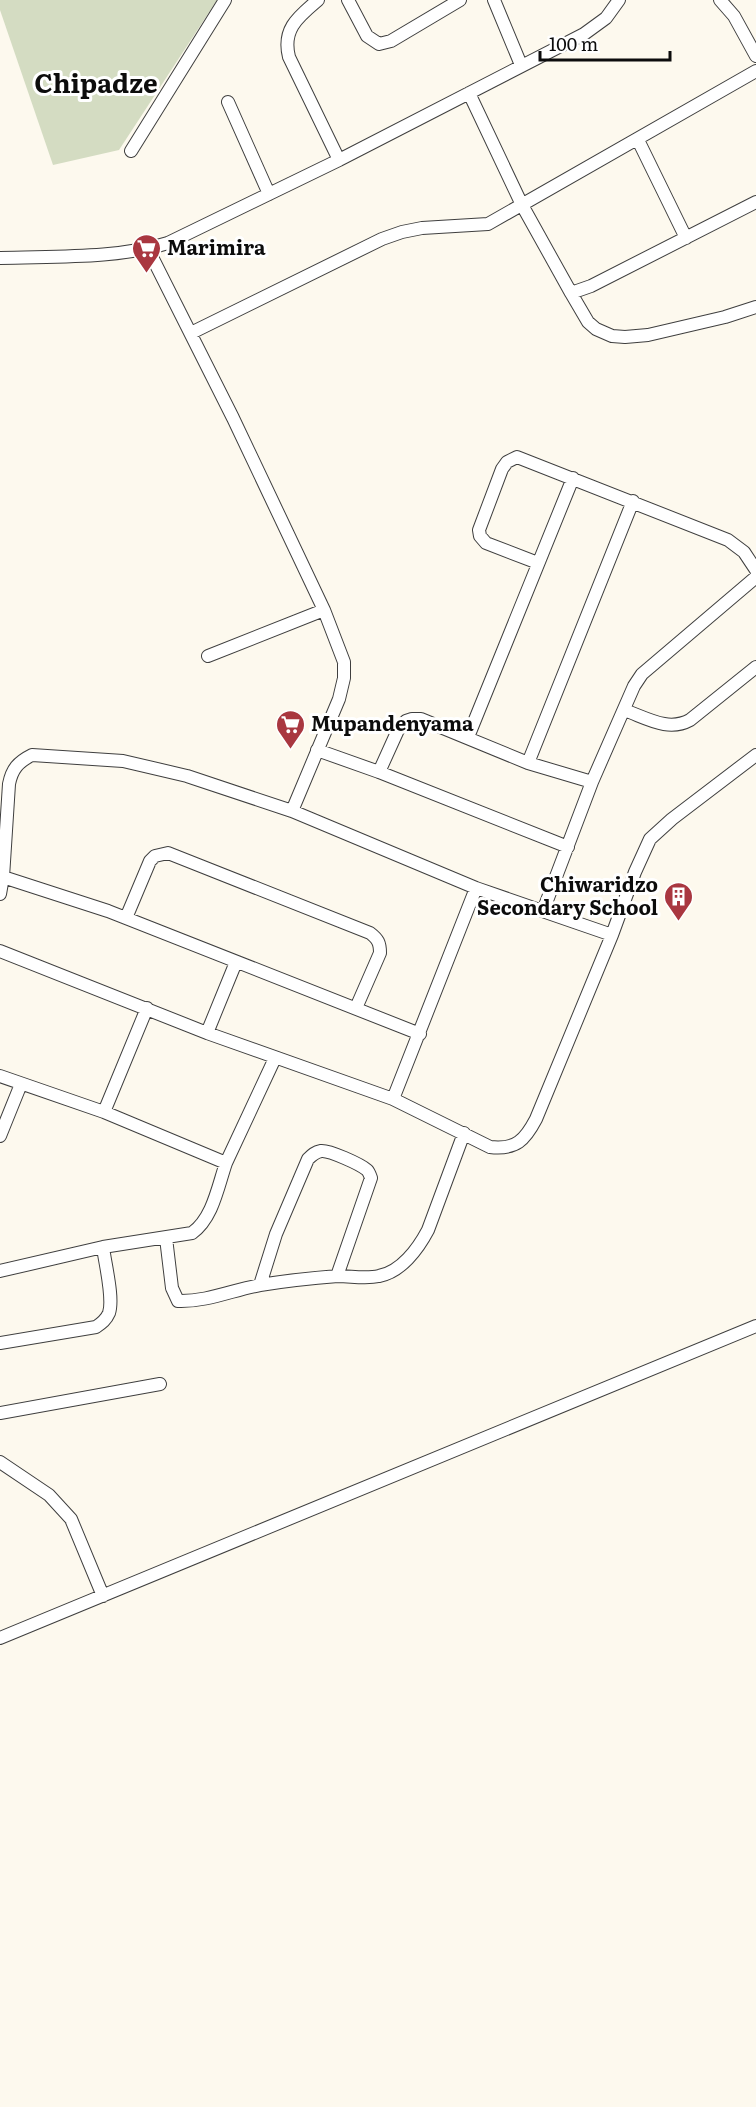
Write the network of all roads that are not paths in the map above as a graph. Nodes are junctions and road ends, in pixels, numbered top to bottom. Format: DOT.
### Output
graph roads {
  1 [pos="225,0"];
  2 [pos="318,0"];
  3 [pos="348,0"];
  4 [pos="460,0"];
  5 [pos="494,0"];
  6 [pos="619,0"];
  7 [pos="720,0"];
  8 [pos="440,5"];
  9 [pos="756,56"];
  10 [pos="521,65"];
  11 [pos="756,71"];
  12 [pos="470,93"];
  13 [pos="228,102"];
  14 [pos="638,140"];
  15 [pos="131,151"];
  16 [pos="339,160"];
  17 [pos="269,194"];
  18 [pos="756,202"];
  19 [pos="522,205"];
  20 [pos="687,238"];
  21 [pos="148,249"];
  22 [pos="0,258"];
  23 [pos="571,293"];
  24 [pos="756,307"];
  25 [pos="191,333"];
  26 [pos="573,478"];
  27 [pos="633,501"];
  28 [pos="538,563"];
  29 [pos="756,570"];
  30 [pos="756,577"];
  31 [pos="324,609"];
  32 [pos="208,656"];
  33 [pos="756,667"];
  34 [pos="624,710"];
  35 [pos="468,737"];
  36 [pos="317,750"];
  37 [pos="756,755"];
  38 [pos="528,763"];
  39 [pos="380,771"];
  40 [pos="592,782"];
  41 [pos="292,811"];
  42 [pos="568,847"];
  43 [pos="3,877"];
  44 [pos="476,888"];
  45 [pos="0,894"];
  46 [pos="543,911"];
  47 [pos="126,918"];
  48 [pos="612,935"];
  49 [pos="0,951"];
  50 [pos="236,962"];
  51 [pos="147,1008"];
  52 [pos="356,1008"];
  53 [pos="207,1033"];
  54 [pos="420,1034"];
  55 [pos="275,1058"];
  56 [pos="0,1076"];
  57 [pos="21,1084"];
  58 [pos="393,1099"];
  59 [pos="104,1112"];
  60 [pos="464,1133"];
  61 [pos="0,1136"];
  62 [pos="226,1163"];
  63 [pos="166,1239"];
  64 [pos="103,1247"];
  65 [pos="0,1271"];
  66 [pos="337,1276"];
  67 [pos="260,1285"];
  68 [pos="756,1326"];
  69 [pos="0,1343"];
  70 [pos="160,1384"];
  71 [pos="0,1413"];
  72 [pos="0,1462"];
  73 [pos="103,1596"];
  74 [pos="0,1638"];
  1 -- 15 [label="street"];
  2 -- 16 [label="street"];
  3 -- 8 [label="street"];
  4 -- 8 [label="street"];
  5 -- 10 [label="street"];
  6 -- 10 [label="street"];
  7 -- 9 [label="street"];
  10 -- 12 [label="street"];
  11 -- 14 [label="street"];
  12 -- 16 [label="street"];
  12 -- 19 [label="street"];
  13 -- 17 [label="street"];
  14 -- 19 [label="street"];
  14 -- 20 [label="street"];
  16 -- 17 [label="street"];
  17 -- 21 [label="street"];
  18 -- 20 [label="street"];
  19 -- 23 [label="street"];
  19 -- 25 [label="street"];
  20 -- 23 [label="street"];
  21 -- 22 [label="street"];
  21 -- 25 [label="street"];
  23 -- 24 [label="street"];
  25 -- 31 [label="street"];
  26 -- 27 [label="street"];
  26 -- 28 [label="street"];
  26 -- 28 [label="street"];
  27 -- 29 [label="street"];
  27 -- 38 [label="street"];
  28 -- 35 [label="street"];
  30 -- 34 [label="street"];
  31 -- 32 [label="street"];
  31 -- 36 [label="street"];
  33 -- 34 [label="street"];
  34 -- 40 [label="street"];
  35 -- 38 [label="street"];
  35 -- 39 [label="street"];
  36 -- 39 [label="street"];
  36 -- 41 [label="street"];
  37 -- 48 [label="street"];
  38 -- 40 [label="street"];
  39 -- 42 [label="street"];
  40 -- 42 [label="street"];
  41 -- 43 [label="street"];
  41 -- 44 [label="street"];
  42 -- 46 [label="street"];
  43 -- 45 [label="street"];
  43 -- 47 [label="street"];
  44 -- 46 [label="street"];
  44 -- 54 [label="street"];
  46 -- 48 [label="street"];
  47 -- 50 [label="street"];
  47 -- 52 [label="street"];
  48 -- 60 [label="street"];
  49 -- 51 [label="street"];
  50 -- 52 [label="street"];
  50 -- 53 [label="street"];
  51 -- 53 [label="street"];
  51 -- 59 [label="street"];
  52 -- 54 [label="street"];
  53 -- 55 [label="street"];
  54 -- 58 [label="street"];
  55 -- 58 [label="street"];
  55 -- 62 [label="street"];
  56 -- 57 [label="street"];
  57 -- 59 [label="street"];
  57 -- 61 [label="street"];
  58 -- 60 [label="street"];
  59 -- 62 [label="street"];
  60 -- 66 [label="street"];
  62 -- 63 [label="street"];
  63 -- 64 [label="street"];
  63 -- 67 [label="street"];
  64 -- 65 [label="street"];
  64 -- 69 [label="street"];
  66 -- 67 [label="street"];
  66 -- 67 [label="street"];
  68 -- 73 [label="street"];
  70 -- 71 [label="street"];
  72 -- 73 [label="street"];
  73 -- 74 [label="street"];
}
